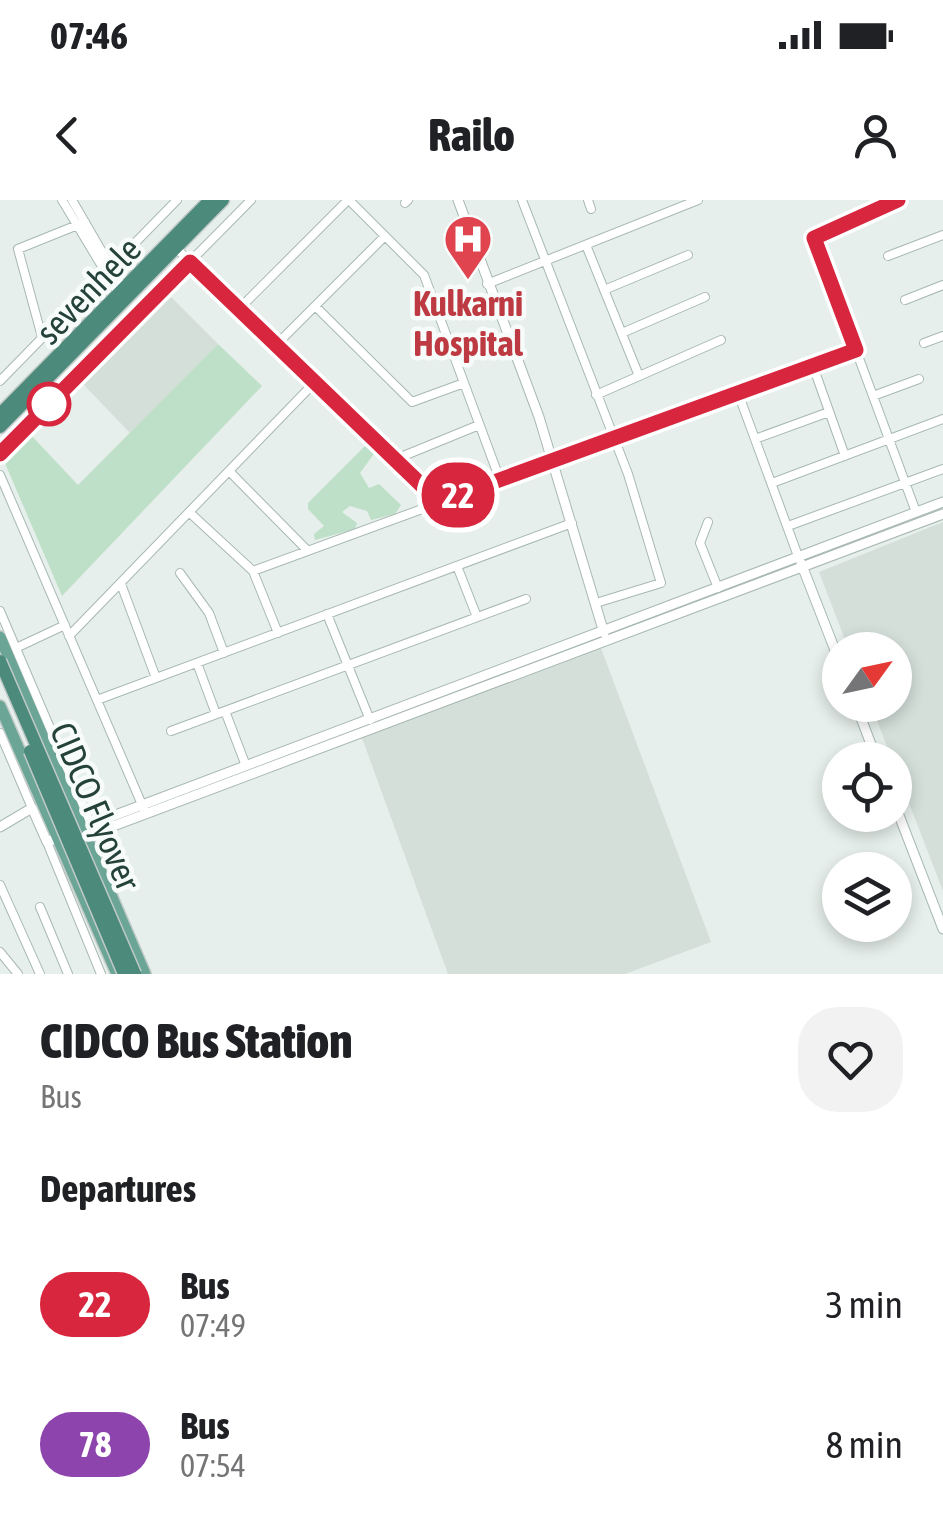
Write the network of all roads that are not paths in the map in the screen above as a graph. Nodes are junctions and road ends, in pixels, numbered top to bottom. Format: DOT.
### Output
graph roads {
  1 [pos="62,200"];
  2 [pos="72,200"];
  3 [pos="177,200"];
  4 [pos="210,200"];
  5 [pos="223,200"];
  6 [pos="252,200"];
  7 [pos="348,200"];
  8 [pos="459,200"];
  9 [pos="522,200"];
  10 [pos="698,200"];
  11 [pos="898,200"];
  12 [pos="874,204"];
  13 [pos="81,224"];
  14 [pos="943,235"];
  15 [pos="384,236"];
  16 [pos="173,244"];
  17 [pos="586,245"];
  18 [pos="688,255"];
  19 [pos="888,256"];
  20 [pos="190,262"];
  21 [pos="543,262"];
  22 [pos="107,268"];
  23 [pos="487,284"];
  24 [pos="943,285"];
  25 [pos="121,290"];
  26 [pos="604,290"];
  27 [pos="705,297"];
  28 [pos="905,300"];
  29 [pos="315,306"];
  30 [pos="240,308"];
  31 [pos="622,332"];
  32 [pos="943,336"];
  33 [pos="42,337"];
  34 [pos="721,340"];
  35 [pos="924,343"];
  36 [pos="277,344"];
  37 [pos="856,350"];
  38 [pos="812,366"];
  39 [pos="640,376"];
  40 [pos="919,380"];
  41 [pos="0,381"];
  42 [pos="316,381"];
  43 [pos="464,383"];
  44 [pos="738,393"];
  45 [pos="596,395"];
  46 [pos="874,396"];
  47 [pos="829,412"];
  48 [pos="0,414"];
  49 [pos="943,420"];
  50 [pos="479,425"];
  51 [pos="0,427"];
  52 [pos="614,439"];
  53 [pos="756,440"];
  54 [pos="890,440"];
  55 [pos="0,454"];
  56 [pos="845,456"];
  57 [pos="396,459"];
  58 [pos="552,461"];
  59 [pos="943,469"];
  60 [pos="229,471"];
  61 [pos="0,475"];
  62 [pos="500,480"];
  63 [pos="772,483"];
  64 [pos="906,483"];
  65 [pos="439,502"];
  66 [pos="943,502"];
  67 [pos="190,512"];
  68 [pos="916,512"];
  69 [pos="943,514"];
  70 [pos="708,522"];
  71 [pos="572,523"];
  72 [pos="788,526"];
  73 [pos="308,550"];
  74 [pos="798,556"];
  75 [pos="457,566"];
  76 [pos="803,567"];
  77 [pos="253,571"];
  78 [pos="180,572"];
  79 [pos="121,584"];
  80 [pos="718,588"];
  81 [pos="526,598"];
  82 [pos="596,603"];
  83 [pos="0,611"];
  84 [pos="327,614"];
  85 [pos="478,617"];
  86 [pos="65,626"];
  87 [pos="278,632"];
  88 [pos="608,632"];
  89 [pos="828,632"];
  90 [pos="69,636"];
  91 [pos="0,637"];
  92 [pos="16,648"];
  93 [pos="224,652"];
  94 [pos="0,662"];
  95 [pos="196,663"];
  96 [pos="350,665"];
  97 [pos="156,678"];
  98 [pos="0,680"];
  99 [pos="97,700"];
  100 [pos="0,706"];
  101 [pos="221,713"];
  102 [pos="370,720"];
  103 [pos="170,732"];
  104 [pos="0,733"];
  105 [pos="246,766"];
  106 [pos="32,808"];
  107 [pos="144,809"];
  108 [pos="0,827"];
  109 [pos="106,828"];
  110 [pos="87,829"];
  111 [pos="905,832"];
  112 [pos="56,842"];
  113 [pos="96,859"];
  114 [pos="0,885"];
  115 [pos="40,908"];
  116 [pos="943,929"];
  117 [pos="0,952"];
  118 [pos="99,971"];
  119 [pos="18,974"];
  120 [pos="40,974"];
  121 [pos="68,974"];
  122 [pos="86,974"];
  123 [pos="121,974"];
  124 [pos="135,974"];
  125 [pos="145,974"];
  1 -- 13 [label="street"];
  2 -- 13 [label="street"];
  3 -- 22 [label="street, sevenhele"];
  4 -- 16 [label="highway"];
  5 -- 16 [label="highway"];
  6 -- 20 [label="street"];
  7 -- 15 [label="street"];
  7 -- 30 [label="street"];
  8 -- 23 [label="street"];
  9 -- 21 [label="street"];
  10 -- 17 [label="street"];
  11 -- 12 [label="street"];
  12 -- 37 [label="street"];
  13 -- 22 [label="street"];
  13 -- 33 [label="street"];
  14 -- 19 [label="street"];
  15 -- 29 [label="street"];
  15 -- 43 [label="street"];
  16 -- 20 [label="street"];
  16 -- 25 [label="highway"];
  16 -- 51 [label="highway"];
  17 -- 21 [label="street"];
  17 -- 26 [label="street"];
  18 -- 26 [label="street"];
  20 -- 30 [label="street"];
  20 -- 55 [label="street"];
  21 -- 23 [label="street"];
  21 -- 45 [label="street"];
  22 -- 25 [label="street"];
  22 -- 33 [label="street, sevenhele"];
  23 -- 58 [label="street"];
  24 -- 28 [label="street"];
  25 -- 48 [label="highway"];
  26 -- 31 [label="street"];
  27 -- 31 [label="street"];
  29 -- 36 [label="street"];
  29 -- 43 [label="street"];
  30 -- 36 [label="street"];
  31 -- 39 [label="street"];
  32 -- 35 [label="street"];
  33 -- 41 [label="street, sevenhele"];
  34 -- 39 [label="street"];
  36 -- 42 [label="street"];
  37 -- 38 [label="street"];
  37 -- 46 [label="street"];
  38 -- 44 [label="street"];
  38 -- 47 [label="street"];
  39 -- 45 [label="street"];
  40 -- 46 [label="street"];
  42 -- 57 [label="street"];
  42 -- 60 [label="street"];
  43 -- 50 [label="street"];
  44 -- 52 [label="street"];
  44 -- 53 [label="street"];
  45 -- 52 [label="street"];
  46 -- 54 [label="street"];
  47 -- 53 [label="street"];
  47 -- 56 [label="street"];
  49 -- 54 [label="street"];
  50 -- 57 [label="street"];
  50 -- 62 [label="street"];
  52 -- 58 [label="street"];
  52 -- 82 [label="street"];
  53 -- 63 [label="street"];
  54 -- 56 [label="street"];
  54 -- 64 [label="street"];
  56 -- 63 [label="street"];
  57 -- 65 [label="street"];
  58 -- 62 [label="street"];
  58 -- 71 [label="street"];
  59 -- 64 [label="street"];
  60 -- 67 [label="street"];
  60 -- 73 [label="street"];
  61 -- 86 [label="street"];
  62 -- 65 [label="street"];
  63 -- 72 [label="street"];
  64 -- 68 [label="street"];
  64 -- 72 [label="street"];
  65 -- 73 [label="street"];
  66 -- 68 [label="street"];
  67 -- 77 [label="street"];
  67 -- 79 [label="street"];
  68 -- 74 [label="street"];
  69 -- 76 [label="street"];
  70 -- 80 [label="street"];
  71 -- 75 [label="street"];
  71 -- 82 [label="street"];
  72 -- 74 [label="street"];
  73 -- 77 [label="street"];
  74 -- 76 [label="street"];
  74 -- 80 [label="street"];
  75 -- 84 [label="street"];
  75 -- 85 [label="street"];
  76 -- 88 [label="street"];
  76 -- 89 [label="street"];
  77 -- 87 [label="street"];
  78 -- 93 [label="street"];
  79 -- 90 [label="street"];
  79 -- 97 [label="street"];
  80 -- 88 [label="street"];
  81 -- 85 [label="street"];
  82 -- 88 [label="street"];
  83 -- 92 [label="street"];
  84 -- 87 [label="street"];
  84 -- 96 [label="street"];
  85 -- 96 [label="street"];
  86 -- 90 [label="street"];
  86 -- 92 [label="street"];
  87 -- 93 [label="street"];
  88 -- 102 [label="street"];
  88 -- 107 [label="street"];
  90 -- 99 [label="street"];
  91 -- 110 [label="main road"];
  92 -- 110 [label="street"];
  93 -- 95 [label="street"];
  94 -- 124 [label="highway, CIDCO Flyover, bridge"];
  95 -- 97 [label="street"];
  95 -- 101 [label="street"];
  96 -- 101 [label="street"];
  96 -- 102 [label="street"];
  97 -- 99 [label="street"];
  98 -- 123 [label="highway, CIDCO Flyover, bridge"];
  99 -- 107 [label="street"];
  100 -- 112 [label="main road"];
  101 -- 103 [label="street"];
  101 -- 105 [label="street"];
  102 -- 105 [label="street"];
  104 -- 106 [label="street"];
  105 -- 107 [label="street"];
  106 -- 108 [label="street"];
  106 -- 112 [label="street"];
  107 -- 109 [label="street"];
  107 -- 110 [label="street"];
  109 -- 110 [label="street"];
  109 -- 113 [label="street"];
  110 -- 112 [label="street"];
  110 -- 113 [label="main road"];
  111 -- 116 [label="street"];
  112 -- 118 [label="street"];
  112 -- 123 [label="main road"];
  113 -- 125 [label="main road"];
  114 -- 120 [label="street"];
  115 -- 121 [label="street"];
  117 -- 119 [label="street"];
  118 -- 122 [label="street"];
}
